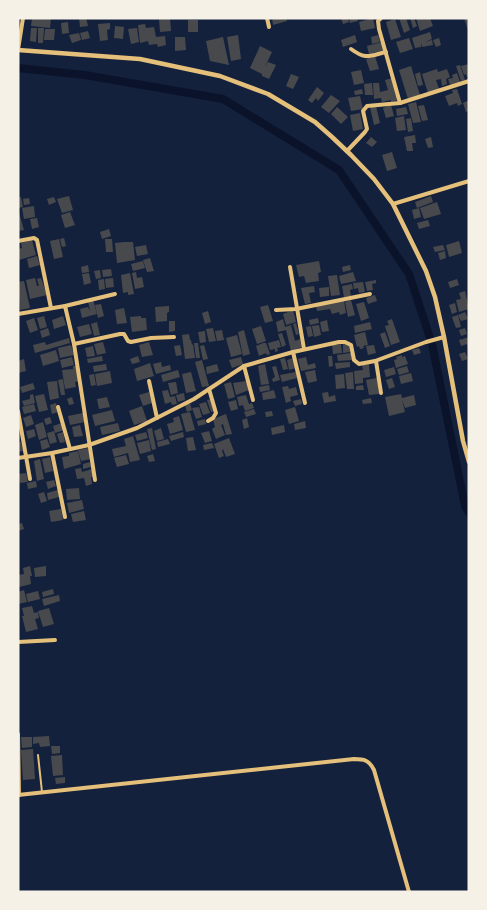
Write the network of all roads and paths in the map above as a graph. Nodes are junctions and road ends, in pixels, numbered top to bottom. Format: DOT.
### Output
graph roads {
  1 [pos="23,18"];
  2 [pos="267,18"];
  3 [pos="381,18"];
  4 [pos="269,27"];
  5 [pos="351,49"];
  6 [pos="18,50"];
  7 [pos="386,52"];
  8 [pos="469,81"];
  9 [pos="400,103"];
  10 [pos="347,151"];
  11 [pos="469,180"];
  12 [pos="393,204"];
  13 [pos="18,241"];
  14 [pos="290,267"];
  15 [pos="115,294"];
  16 [pos="369,294"];
  17 [pos="65,306"];
  18 [pos="51,308"];
  19 [pos="297,309"];
  20 [pos="276,310"];
  21 [pos="18,315"];
  22 [pos="174,337"];
  23 [pos="444,337"];
  24 [pos="74,344"];
  25 [pos="304,349"];
  26 [pos="294,352"];
  27 [pos="375,361"];
  28 [pos="244,366"];
  29 [pos="149,381"];
  30 [pos="209,389"];
  31 [pos="381,393"];
  32 [pos="253,400"];
  33 [pos="305,403"];
  34 [pos="58,407"];
  35 [pos="18,411"];
  36 [pos="157,419"];
  37 [pos="208,421"];
  38 [pos="89,445"];
  39 [pos="70,449"];
  40 [pos="52,453"];
  41 [pos="26,456"];
  42 [pos="18,458"];
  43 [pos="469,462"];
  44 [pos="30,479"];
  45 [pos="95,480"];
  46 [pos="65,517"];
  47 [pos="55,640"];
  48 [pos="18,642"];
  49 [pos="18,735"];
  50 [pos="38,755"];
  51 [pos="42,792"];
  52 [pos="18,795"];
  53 [pos="409,892"];
  1 -- 6 [label="street"];
  2 -- 4 [label="street"];
  3 -- 7 [label="street"];
  5 -- 7 [label="street"];
  6 -- 10 [label="street"];
  7 -- 9 [label="street"];
  8 -- 9 [label="street"];
  9 -- 10 [label="street"];
  10 -- 12 [label="street"];
  11 -- 12 [label="street"];
  12 -- 23 [label="street"];
  13 -- 18 [label="street"];
  14 -- 19 [label="street"];
  15 -- 17 [label="street"];
  16 -- 19 [label="street"];
  17 -- 18 [label="street"];
  17 -- 24 [label="street"];
  18 -- 21 [label="street"];
  19 -- 20 [label="street"];
  19 -- 25 [label="street"];
  22 -- 24 [label="street"];
  23 -- 27 [label="street"];
  23 -- 43 [label="street"];
  24 -- 38 [label="street"];
  25 -- 26 [label="street"];
  25 -- 27 [label="street"];
  26 -- 28 [label="street"];
  26 -- 33 [label="street"];
  27 -- 31 [label="street"];
  28 -- 30 [label="street"];
  28 -- 32 [label="street"];
  29 -- 36 [label="street"];
  30 -- 36 [label="street"];
  30 -- 37 [label="street"];
  34 -- 39 [label="street"];
  35 -- 41 [label="street"];
  36 -- 38 [label="street"];
  38 -- 39 [label="street"];
  38 -- 45 [label="street"];
  39 -- 40 [label="street"];
  40 -- 41 [label="street"];
  40 -- 46 [label="street"];
  41 -- 42 [label="street"];
  41 -- 44 [label="street"];
  47 -- 48 [label="street"];
  49 -- 52 [label="street"];
  50 -- 51 [label="lane"];
  51 -- 52 [label="street"];
  51 -- 53 [label="street"];
}
